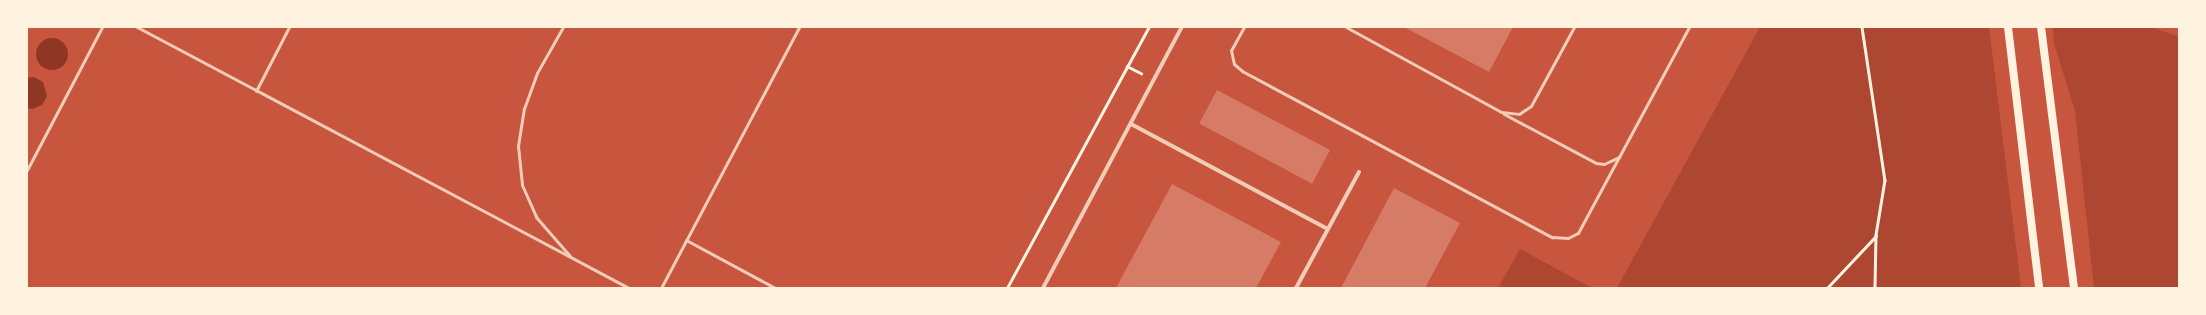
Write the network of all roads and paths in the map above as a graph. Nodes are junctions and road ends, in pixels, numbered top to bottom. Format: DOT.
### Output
graph roads {
  1 [pos="102,27"];
  2 [pos="137,27"];
  3 [pos="289,27"];
  4 [pos="563,27"];
  5 [pos="799,27"];
  6 [pos="1149,27"];
  7 [pos="1182,27"];
  8 [pos="1244,27"];
  9 [pos="1346,27"];
  10 [pos="1574,27"];
  11 [pos="1689,27"];
  12 [pos="1862,27"];
  13 [pos="2008,27"];
  14 [pos="2041,27"];
  15 [pos="256,91"];
  16 [pos="1501,112"];
  17 [pos="1131,124"];
  18 [pos="1619,157"];
  19 [pos="27,170"];
  20 [pos="1359,172"];
  21 [pos="1328,229"];
  22 [pos="1876,235"];
  23 [pos="686,240"];
  24 [pos="571,257"];
  25 [pos="630,288"];
  26 [pos="661,288"];
  27 [pos="775,288"];
  28 [pos="1006,288"];
  29 [pos="1043,288"];
  30 [pos="1296,288"];
  31 [pos="1828,288"];
  32 [pos="1875,288"];
  33 [pos="2039,288"];
  34 [pos="2074,288"];
  1 -- 19 [label="lane"];
  2 -- 15 [label="lane"];
  3 -- 15 [label="lane"];
  4 -- 24 [label="lane"];
  5 -- 23 [label="lane"];
  6 -- 28 [label="path"];
  7 -- 17 [label="street"];
  8 -- 18 [label="lane"];
  9 -- 16 [label="lane"];
  10 -- 16 [label="lane"];
  11 -- 18 [label="lane"];
  12 -- 22 [label="path"];
  13 -- 33 [label="main road"];
  14 -- 34 [label="main road"];
  15 -- 24 [label="lane"];
  16 -- 18 [label="lane"];
  17 -- 21 [label="street"];
  17 -- 29 [label="street"];
  20 -- 21 [label="street"];
  21 -- 30 [label="street"];
  22 -- 31 [label="path"];
  22 -- 32 [label="path"];
  23 -- 26 [label="lane"];
  23 -- 27 [label="lane"];
  24 -- 25 [label="lane"];
}
